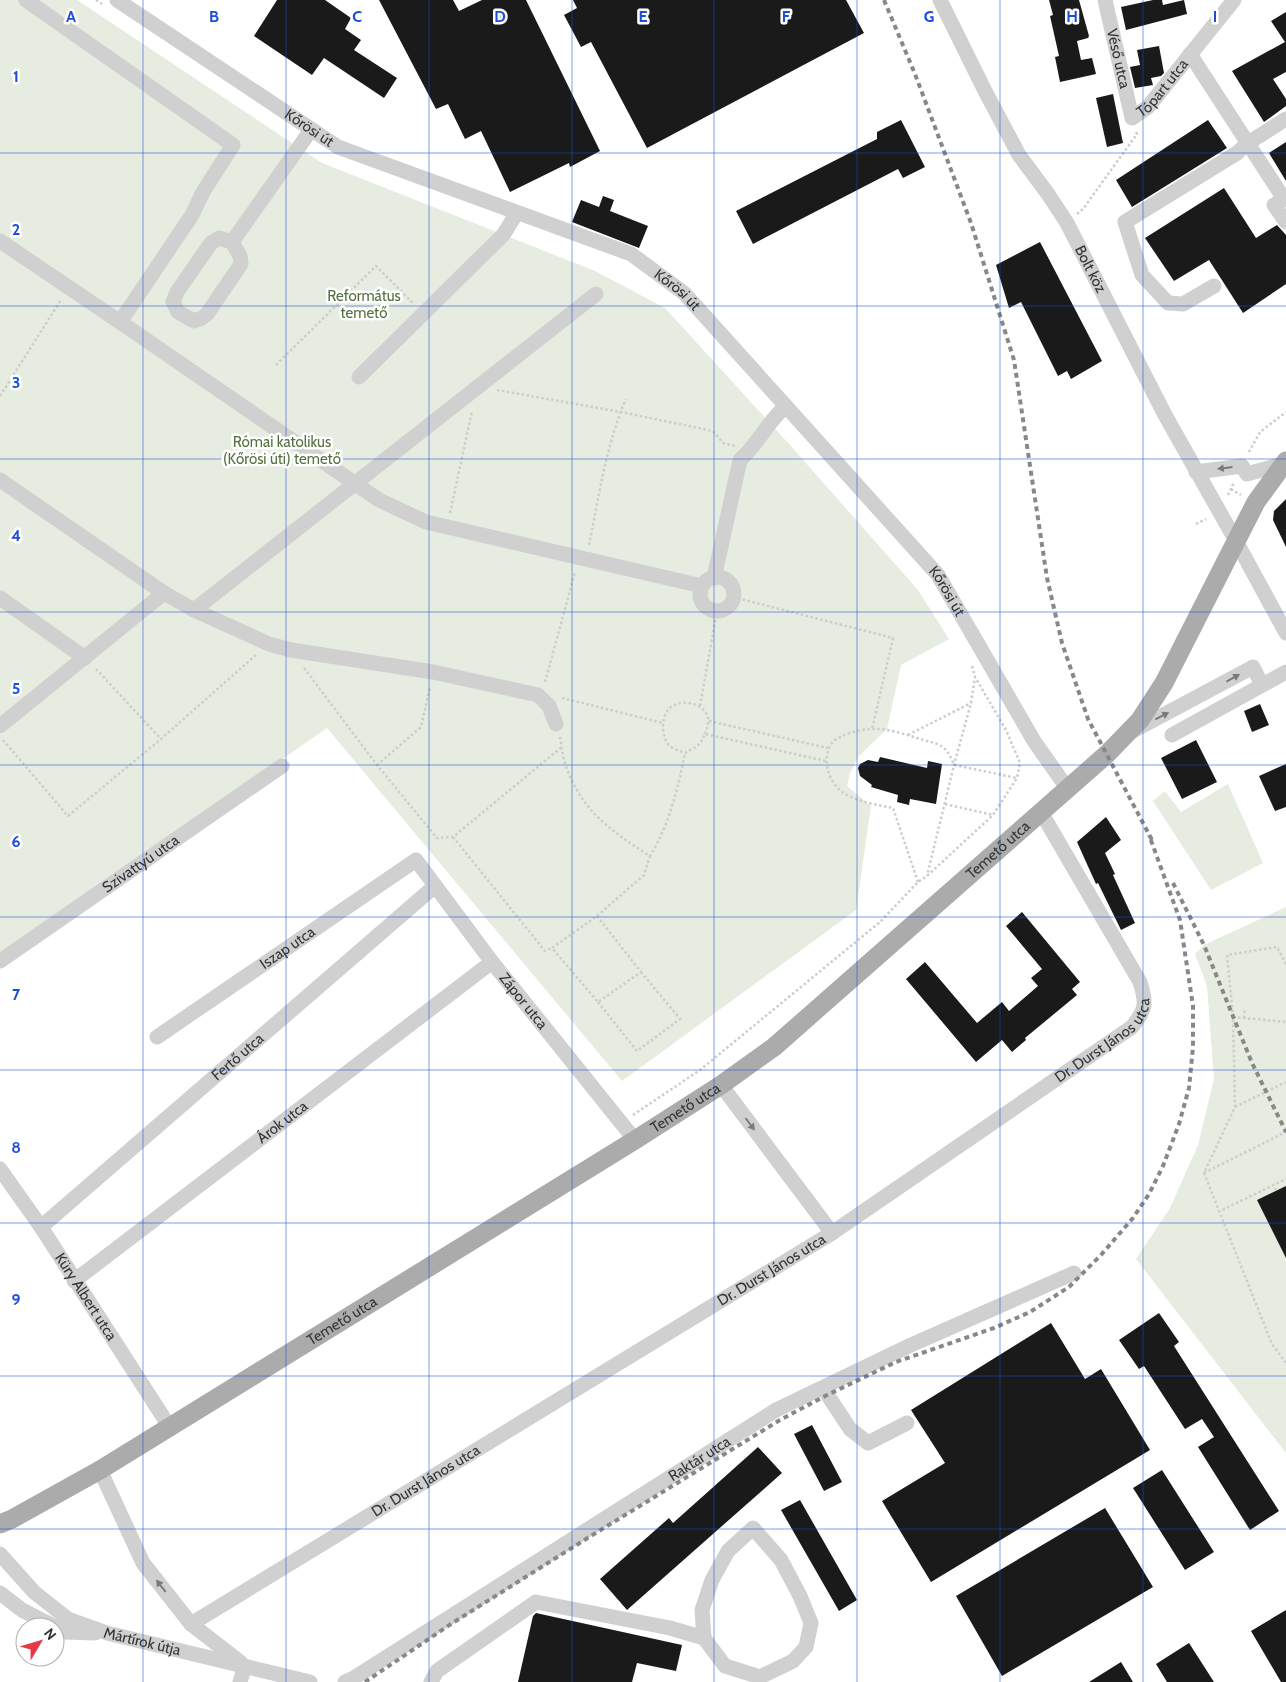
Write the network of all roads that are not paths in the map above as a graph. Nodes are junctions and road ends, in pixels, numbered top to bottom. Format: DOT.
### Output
graph roads {
  1 [pos="26,0"];
  2 [pos="117,0"];
  3 [pos="940,0"];
  4 [pos="1105,0"];
  5 [pos="1234,0"];
  6 [pos="1190,54"];
  7 [pos="1132,118"];
  8 [pos="1286,119"];
  9 [pos="310,130"];
  10 [pos="1248,143"];
  11 [pos="1285,198"];
  12 [pos="517,214"];
  13 [pos="1286,222"];
  14 [pos="0,241"];
  15 [pos="232,242"];
  16 [pos="1214,286"];
  17 [pos="596,294"];
  18 [pos="120,322"];
  19 [pos="359,377"];
  20 [pos="786,406"];
  21 [pos="1285,463"];
  22 [pos="1196,472"];
  23 [pos="0,480"];
  24 [pos="354,483"];
  25 [pos="1236,541"];
  26 [pos="708,582"];
  27 [pos="164,593"];
  28 [pos="0,598"];
  29 [pos="194,610"];
  30 [pos="1286,634"];
  31 [pos="85,658"];
  32 [pos="1286,672"];
  33 [pos="1262,685"];
  34 [pos="1196,698"];
  35 [pos="1206,716"];
  36 [pos="556,724"];
  37 [pos="0,726"];
  38 [pos="1129,733"];
  39 [pos="1172,735"];
  40 [pos="282,766"];
  41 [pos="1067,788"];
  42 [pos="1041,812"];
  43 [pos="416,860"];
  44 [pos="435,886"];
  45 [pos="0,961"];
  46 [pos="492,962"];
  47 [pos="157,1037"];
  48 [pos="721,1085"];
  49 [pos="635,1140"];
  50 [pos="0,1169"];
  51 [pos="41,1228"];
  52 [pos="832,1233"];
  53 [pos="1074,1273"];
  54 [pos="74,1281"];
  55 [pos="823,1388"];
  56 [pos="907,1423"];
  57 [pos="169,1426"];
  58 [pos="100,1470"];
  59 [pos="0,1524"];
  60 [pos="0,1554"];
  61 [pos="0,1594"];
  62 [pos="36,1617"];
  63 [pos="191,1624"];
  64 [pos="65,1632"];
  65 [pos="107,1633"];
  66 [pos="704,1638"];
  67 [pos="245,1666"];
  68 [pos="760,1679"];
  69 [pos="240,1682"];
  70 [pos="310,1682"];
  71 [pos="345,1682"];
  72 [pos="431,1682"];
  1 -- 18 [label="street"];
  2 -- 9 [label="street, Kőrösi út"];
  3 -- 22 [label="street, Bolt köz"];
  4 -- 7 [label="street, Véső utca"];
  5 -- 6 [label="street, Tópart utca"];
  6 -- 7 [label="street, Tópart utca"];
  6 -- 10 [label="street"];
  8 -- 10 [label="street"];
  9 -- 12 [label="street, Kőrösi út"];
  9 -- 15 [label="street"];
  10 -- 11 [label="street"];
  10 -- 16 [label="street"];
  11 -- 13 [label="street"];
  12 -- 19 [label="street"];
  12 -- 20 [label="street, Kőrösi út"];
  14 -- 18 [label="street"];
  15 -- 15 [label="street"];
  17 -- 24 [label="street"];
  18 -- 24 [label="street"];
  20 -- 26 [label="street"];
  20 -- 41 [label="street, Kőrösi út"];
  21 -- 22 [label="street, one-way"];
  21 -- 25 [label="main road, Temető utca"];
  22 -- 25 [label="street, Bolt köz"];
  23 -- 27 [label="street"];
  24 -- 26 [label="street"];
  24 -- 29 [label="street"];
  25 -- 30 [label="street, Bolt köz"];
  25 -- 38 [label="main road, Temető utca"];
  26 -- 26 [label="street"];
  27 -- 29 [label="street"];
  27 -- 31 [label="street"];
  28 -- 31 [label="street"];
  29 -- 36 [label="street"];
  31 -- 37 [label="street"];
  32 -- 33 [label="street"];
  34 -- 33 [label="street, one-way"];
  33 -- 35 [label="street"];
  34 -- 35 [label="street"];
  38 -- 34 [label="street, one-way"];
  35 -- 39 [label="street"];
  38 -- 41 [label="main road, Temető utca"];
  40 -- 45 [label="street, Szivattyú utca"];
  41 -- 42 [label="main road, Temető utca"];
  42 -- 48 [label="main road, Temető utca"];
  42 -- 52 [label="street, Dr. Durst János utca"];
  43 -- 44 [label="street, Zápor utca"];
  43 -- 47 [label="street, Iszap utca"];
  44 -- 46 [label="street, Zápor utca"];
  44 -- 51 [label="street, Fertő utca"];
  46 -- 49 [label="street, Zápor utca"];
  46 -- 54 [label="street, Árok utca"];
  48 -- 49 [label="main road, Temető utca"];
  48 -- 52 [label="street, one-way"];
  49 -- 57 [label="main road, Temető utca"];
  50 -- 51 [label="street, Küry Albert utca"];
  51 -- 54 [label="street, Küry Albert utca"];
  52 -- 63 [label="street, Dr. Durst János utca"];
  53 -- 55 [label="street, Raktár utca"];
  54 -- 57 [label="street, Küry Albert utca"];
  55 -- 56 [label="street"];
  55 -- 71 [label="street, Raktár utca"];
  57 -- 58 [label="main road, Temető utca"];
  58 -- 59 [label="main road, Temető utca"];
  63 -- 58 [label="street, one-way"];
  60 -- 65 [label="street, Mártírok útja"];
  61 -- 62 [label="street"];
  63 -- 67 [label="street"];
  64 -- 65 [label="street"];
  65 -- 67 [label="street, Mártírok útja"];
  66 -- 68 [label="street"];
  66 -- 68 [label="street"];
  66 -- 72 [label="street"];
  67 -- 69 [label="street"];
  67 -- 70 [label="street, Mártírok útja"];
}
